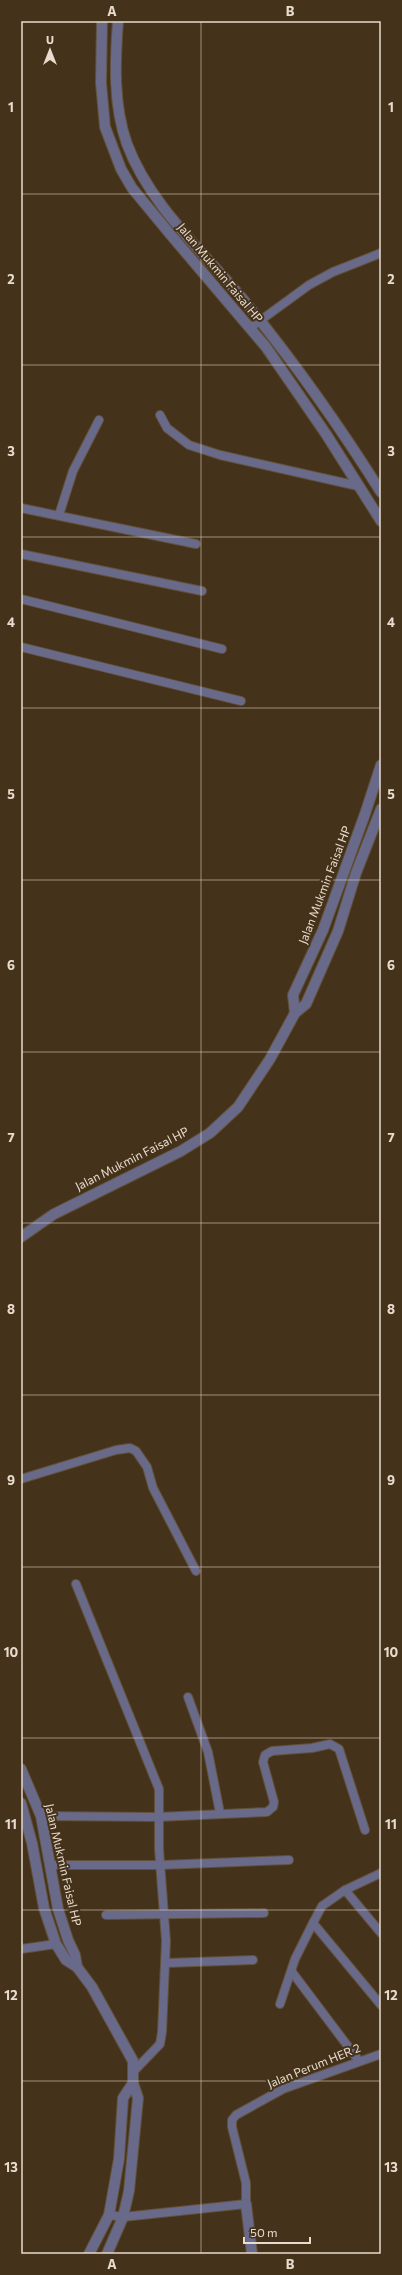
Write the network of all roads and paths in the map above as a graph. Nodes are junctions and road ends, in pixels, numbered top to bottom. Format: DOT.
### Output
graph roads {
  1 [pos="102,21"];
  2 [pos="118,21"];
  3 [pos="381,253"];
  4 [pos="260,320"];
  5 [pos="250,328"];
  6 [pos="160,415"];
  7 [pos="98,420"];
  8 [pos="358,486"];
  9 [pos="381,492"];
  10 [pos="21,508"];
  11 [pos="59,515"];
  12 [pos="381,521"];
  13 [pos="196,544"];
  14 [pos="21,554"];
  15 [pos="202,591"];
  16 [pos="21,599"];
  17 [pos="21,647"];
  18 [pos="222,649"];
  19 [pos="241,701"];
  20 [pos="380,769"];
  21 [pos="381,808"];
  22 [pos="295,1013"];
  23 [pos="21,1237"];
  24 [pos="21,1479"];
  25 [pos="196,1571"];
  26 [pos="76,1584"];
  27 [pos="188,1697"];
  28 [pos="21,1769"];
  29 [pos="21,1803"];
  30 [pos="220,1813"];
  31 [pos="40,1816"];
  32 [pos="158,1817"];
  33 [pos="365,1830"];
  34 [pos="289,1860"];
  35 [pos="50,1865"];
  36 [pos="160,1866"];
  37 [pos="381,1873"];
  38 [pos="345,1890"];
  39 [pos="164,1913"];
  40 [pos="264,1913"];
  41 [pos="106,1915"];
  42 [pos="313,1923"];
  43 [pos="381,1933"];
  44 [pos="56,1944"];
  45 [pos="21,1949"];
  46 [pos="253,1960"];
  47 [pos="166,1963"];
  48 [pos="77,1967"];
  49 [pos="292,1972"];
  50 [pos="280,2004"];
  51 [pos="381,2005"];
  52 [pos="381,2054"];
  53 [pos="359,2061"];
  54 [pos="134,2066"];
  55 [pos="133,2083"];
  56 [pos="246,2204"];
  57 [pos="108,2215"];
  58 [pos="123,2216"];
  59 [pos="88,2254"];
  60 [pos="107,2254"];
  61 [pos="252,2254"];
  1 -- 5 [label="street, Jalan Mukmin Faisal HP"];
  2 -- 4 [label="street, Jalan Mukmin Faisal HP"];
  3 -- 4 [label="street"];
  4 -- 5 [label="street"];
  4 -- 9 [label="street, Jalan Mukmin Faisal HP"];
  5 -- 8 [label="street, Jalan Mukmin Faisal HP"];
  6 -- 8 [label="street"];
  7 -- 11 [label="street"];
  8 -- 12 [label="street, Jalan Mukmin Faisal HP"];
  10 -- 11 [label="street"];
  11 -- 13 [label="street"];
  14 -- 15 [label="street"];
  16 -- 18 [label="street"];
  17 -- 19 [label="street"];
  20 -- 22 [label="street, Jalan Mukmin Faisal HP"];
  21 -- 22 [label="street, Jalan Mukmin Faisal HP"];
  22 -- 23 [label="street, Jalan Mukmin Faisal HP"];
  24 -- 25 [label="street"];
  26 -- 32 [label="street"];
  27 -- 30 [label="street"];
  28 -- 31 [label="street, Jalan Mukmin Faisal HP"];
  29 -- 44 [label="street, Jalan Mukmin Faisal HP"];
  30 -- 32 [label="street"];
  30 -- 33 [label="street"];
  31 -- 32 [label="street"];
  31 -- 35 [label="street, Jalan Mukmin Faisal HP"];
  32 -- 36 [label="street"];
  34 -- 36 [label="street"];
  35 -- 36 [label="street"];
  35 -- 48 [label="street, Jalan Mukmin Faisal HP"];
  36 -- 39 [label="street"];
  37 -- 38 [label="street"];
  38 -- 42 [label="street"];
  38 -- 43 [label="street"];
  39 -- 40 [label="street"];
  39 -- 41 [label="street"];
  39 -- 47 [label="street"];
  42 -- 49 [label="street"];
  42 -- 51 [label="street"];
  44 -- 45 [label="street"];
  44 -- 48 [label="street, Jalan Mukmin Faisal HP"];
  46 -- 47 [label="street"];
  47 -- 54 [label="street"];
  48 -- 54 [label="street, Jalan Mukmin Faisal HP"];
  49 -- 50 [label="street"];
  49 -- 53 [label="street"];
  52 -- 53 [label="street, Jalan Perum HER 2"];
  53 -- 56 [label="street, Jalan Perum HER 2"];
  54 -- 55 [label="street"];
  55 -- 57 [label="street"];
  55 -- 58 [label="street"];
  56 -- 58 [label="street"];
  56 -- 61 [label="street"];
  57 -- 58 [label="street"];
  57 -- 59 [label="street"];
  58 -- 60 [label="street"];
}
